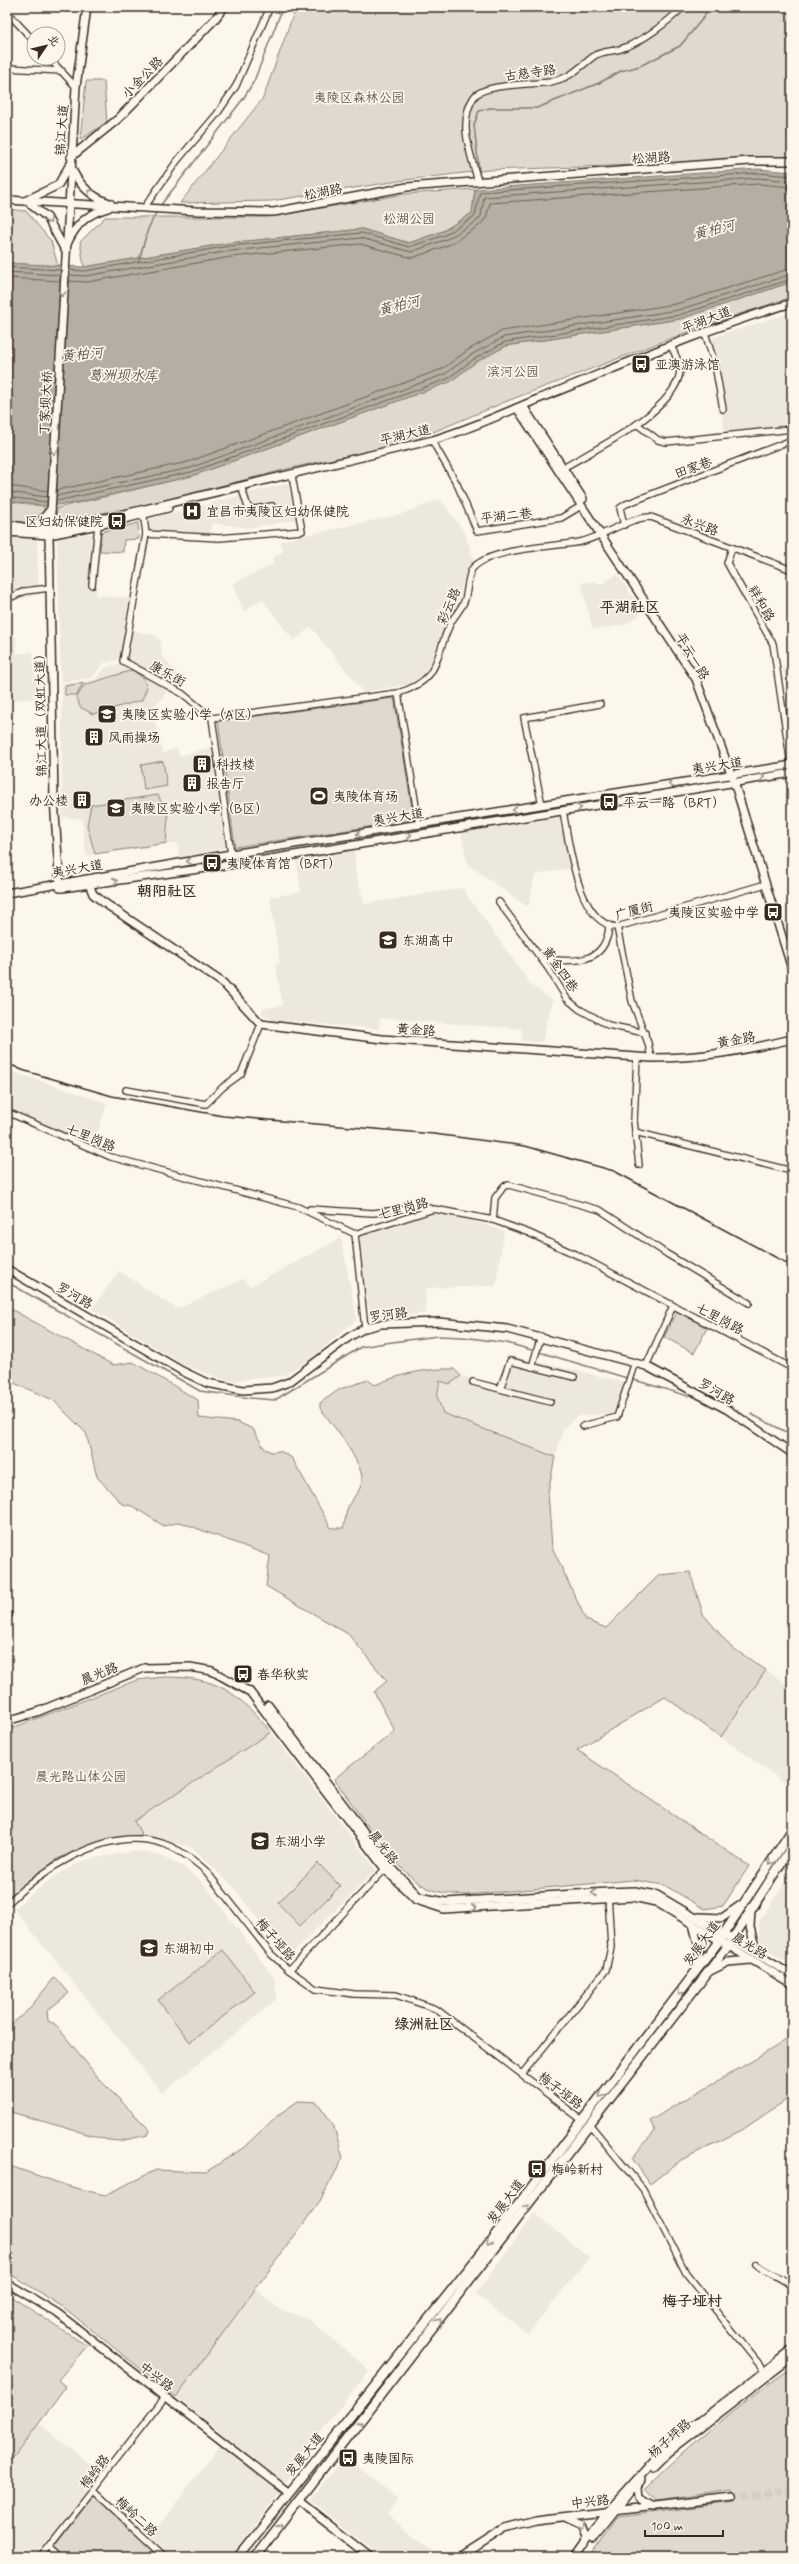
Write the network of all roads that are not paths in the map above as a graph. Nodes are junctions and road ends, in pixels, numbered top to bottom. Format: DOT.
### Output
graph roads {
  1 [pos="87,7"];
  2 [pos="224,7"];
  3 [pos="270,7"];
  4 [pos="683,7"];
  5 [pos="7,12"];
  6 [pos="26,33"];
  7 [pos="56,66"];
  8 [pos="7,68"];
  9 [pos="62,72"];
  10 [pos="76,87"];
  11 [pos="71,161"];
  12 [pos="792,161"];
  13 [pos="478,182"];
  14 [pos="7,200"];
  15 [pos="23,202"];
  16 [pos="67,204"];
  17 [pos="118,206"];
  18 [pos="144,208"];
  19 [pos="64,252"];
  20 [pos="792,303"];
  21 [pos="792,308"];
  22 [pos="706,336"];
  23 [pos="672,348"];
  24 [pos="521,409"];
  25 [pos="723,409"];
  26 [pos="638,425"];
  27 [pos="792,429"];
  28 [pos="792,440"];
  29 [pos="434,444"];
  30 [pos="563,468"];
  31 [pos="292,476"];
  32 [pos="242,489"];
  33 [pos="272,506"];
  34 [pos="582,506"];
  35 [pos="52,509"];
  36 [pos="143,513"];
  37 [pos="7,524"];
  38 [pos="98,525"];
  39 [pos="624,526"];
  40 [pos="29,529"];
  41 [pos="7,532"];
  42 [pos="49,532"];
  43 [pos="146,534"];
  44 [pos="604,535"];
  45 [pos="732,548"];
  46 [pos="792,570"];
  47 [pos="92,585"];
  48 [pos="50,588"];
  49 [pos="7,599"];
  50 [pos="398,693"];
  51 [pos="600,704"];
  52 [pos="212,718"];
  53 [pos="792,765"];
  54 [pos="792,772"];
  55 [pos="735,778"];
  56 [pos="542,805"];
  57 [pos="563,811"];
  58 [pos="419,825"];
  59 [pos="231,854"];
  60 [pos="89,884"];
  61 [pos="766,884"];
  62 [pos="60,886"];
  63 [pos="7,893"];
  64 [pos="7,898"];
  65 [pos="499,902"];
  66 [pos="609,927"];
  67 [pos="617,927"];
  68 [pos="792,956"];
  69 [pos="541,958"];
  70 [pos="792,969"];
  71 [pos="261,1024"];
  72 [pos="645,1033"];
  73 [pos="791,1038"];
  74 [pos="637,1057"];
  75 [pos="651,1058"];
  76 [pos="126,1090"];
  77 [pos="7,1112"];
  78 [pos="635,1132"];
  79 [pos="639,1165"];
  80 [pos="792,1171"];
  81 [pos="298,1207"];
  82 [pos="434,1209"];
  83 [pos="493,1220"];
  84 [pos="355,1234"];
  85 [pos="7,1269"];
  86 [pos="748,1303"];
  87 [pos="673,1306"];
  88 [pos="366,1328"];
  89 [pos="540,1336"];
  90 [pos="635,1362"];
  91 [pos="532,1366"];
  92 [pos="646,1366"];
  93 [pos="792,1368"];
  94 [pos="574,1377"];
  95 [pos="473,1382"];
  96 [pos="500,1389"];
  97 [pos="550,1402"];
  98 [pos="583,1426"];
  99 [pos="792,1453"];
  100 [pos="7,1717"];
  101 [pos="7,1721"];
  102 [pos="792,1830"];
  103 [pos="792,1846"];
  104 [pos="387,1867"];
  105 [pos="608,1896"];
  106 [pos="744,1902"];
  107 [pos="7,1904"];
  108 [pos="752,1908"];
  109 [pos="694,1916"];
  110 [pos="694,1924"];
  111 [pos="724,1933"];
  112 [pos="719,1941"];
  113 [pos="730,1942"];
  114 [pos="756,1952"];
  115 [pos="752,1960"];
  116 [pos="698,1968"];
  117 [pos="289,1970"];
  118 [pos="708,1972"];
  119 [pos="792,1975"];
  120 [pos="792,1984"];
  121 [pos="522,2074"];
  122 [pos="582,2120"];
  123 [pos="590,2126"];
  124 [pos="756,2264"];
  125 [pos="7,2283"];
  126 [pos="792,2287"];
  127 [pos="792,2350"];
  128 [pos="792,2357"];
  129 [pos="767,2373"];
  130 [pos="165,2397"];
  131 [pos="641,2479"];
  132 [pos="93,2490"];
  133 [pos="288,2492"];
  134 [pos="732,2497"];
  135 [pos="300,2502"];
  136 [pos="653,2508"];
  137 [pos="616,2510"];
  138 [pos="608,2511"];
  139 [pos="562,2517"];
  140 [pos="49,2546"];
  141 [pos="587,2546"];
  142 [pos="40,2557"];
  143 [pos="61,2557"];
  144 [pos="165,2557"];
  145 [pos="238,2557"];
  146 [pos="256,2557"];
  147 [pos="370,2557"];
  148 [pos="459,2557"];
  149 [pos="575,2557"];
  150 [pos="580,2557"];
  1 -- 10 [label="main road, 锦江大道"];
  2 -- 11 [label="main road, 小金公路"];
  3 -- 18 [label="street"];
  4 -- 13 [label="street, 古慈寺路"];
  5 -- 6 [label="street"];
  7 -- 9 [label="street"];
  8 -- 9 [label="street"];
  9 -- 10 [label="street"];
  10 -- 11 [label="main road, 锦江大道"];
  11 -- 15 [label="main road"];
  11 -- 16 [label="main road, 锦江大道"];
  17 -- 11 [label="main road, one-way"];
  12 -- 13 [label="main road, 松湖路"];
  13 -- 18 [label="main road, 松湖路"];
  14 -- 15 [label="main road"];
  15 -- 16 [label="main road"];
  15 -- 19 [label="main road, one-way"];
  16 -- 17 [label="main road"];
  16 -- 19 [label="main road, 锦江大道"];
  17 -- 18 [label="main road, 松湖路"];
  17 -- 19 [label="main road"];
  19 -- 35 [label="main road, 丁家坝大桥, one-way"];
  20 -- 24 [label="main road, 平湖大道"];
  21 -- 22 [label="main road, 平湖大道"];
  22 -- 23 [label="main road, 平湖大道"];
  22 -- 25 [label="street"];
  23 -- 24 [label="main road, 平湖大道"];
  23 -- 26 [label="street"];
  24 -- 29 [label="main road, 平湖大道"];
  24 -- 30 [label="main road, 平云一路"];
  24 -- 34 [label="main road, 平云一路"];
  24 -- 36 [label="main road, 平湖大道"];
  26 -- 27 [label="street"];
  26 -- 30 [label="street"];
  28 -- 39 [label="street, 田家巷"];
  29 -- 31 [label="main road, 平湖大道"];
  29 -- 34 [label="street, 平湖二巷"];
  30 -- 44 [label="main road, 平云一路"];
  31 -- 32 [label="main road, 平湖大道"];
  31 -- 43 [label="street"];
  32 -- 33 [label="street"];
  32 -- 36 [label="main road, 平湖大道"];
  34 -- 44 [label="main road, 平云一路"];
  35 -- 40 [label="main road"];
  35 -- 42 [label="main road, 丁家坝大桥"];
  36 -- 38 [label="main road, 平湖大道"];
  36 -- 42 [label="main road, 平湖大道"];
  36 -- 43 [label="street, 康乐街"];
  37 -- 40 [label="main road, 平湖大道"];
  38 -- 42 [label="main road, 平湖大道"];
  38 -- 47 [label="street"];
  39 -- 44 [label="street, 永兴路"];
  39 -- 45 [label="street, 永兴路"];
  40 -- 42 [label="main road, 平湖大道"];
  41 -- 42 [label="main road, 平湖大道"];
  42 -- 48 [label="main road, 锦江大道（双虹大道）"];
  43 -- 52 [label="street, 康乐街"];
  44 -- 50 [label="street, 彩云路"];
  44 -- 55 [label="main road, 平云一路"];
  45 -- 46 [label="street, 永兴路"];
  45 -- 53 [label="street, 祥和路"];
  48 -- 49 [label="street"];
  48 -- 62 [label="main road, 锦江大道（双虹大道）"];
  50 -- 52 [label="street, 彩云路"];
  50 -- 58 [label="street"];
  51 -- 56 [label="street"];
  52 -- 59 [label="street"];
  53 -- 55 [label="main road, 夷兴大道"];
  55 -- 54 [label="main road, 夷兴大道, one-way"];
  55 -- 56 [label="main road, 夷兴大道, one-way"];
  57 -- 55 [label="main road, 夷兴大道, one-way"];
  55 -- 61 [label="main road, 平云一路"];
  55 -- 68 [label="main road, 平云一路"];
  56 -- 58 [label="main road, 夷兴大道, one-way"];
  60 -- 57 [label="main road, 夷兴大道, one-way"];
  57 -- 66 [label="street, 广厦街"];
  58 -- 59 [label="main road, 夷兴大道, one-way"];
  59 -- 62 [label="main road, 夷兴大道, one-way"];
  60 -- 62 [label="main road, 夷兴大道"];
  60 -- 71 [label="main road"];
  61 -- 67 [label="street, 广厦街"];
  61 -- 70 [label="main road, 平云一路"];
  62 -- 63 [label="main road, 夷兴大道"];
  62 -- 64 [label="main road, 夷兴大道"];
  65 -- 69 [label="street, 黄金四巷"];
  66 -- 67 [label="street, 广厦街"];
  66 -- 69 [label="street"];
  67 -- 72 [label="street"];
  69 -- 72 [label="street, 黄金四巷"];
  71 -- 74 [label="main road, 黄金路"];
  71 -- 76 [label="street"];
  72 -- 75 [label="street"];
  73 -- 75 [label="main road, 黄金路"];
  74 -- 75 [label="main road, 黄金路"];
  74 -- 78 [label="street"];
  77 -- 81 [label="street, 七里岗路"];
  78 -- 79 [label="street"];
  78 -- 80 [label="street"];
  81 -- 82 [label="street"];
  81 -- 84 [label="street, 七里岗路"];
  82 -- 83 [label="street, 七里岗路"];
  82 -- 84 [label="street, 七里岗路"];
  83 -- 86 [label="street"];
  83 -- 87 [label="street, 七里岗路"];
  84 -- 88 [label="street"];
  85 -- 88 [label="main road, 罗河路"];
  87 -- 92 [label="street"];
  87 -- 93 [label="street, 七里岗路"];
  88 -- 89 [label="main road, 罗河路"];
  89 -- 90 [label="main road, 罗河路"];
  89 -- 91 [label="street"];
  90 -- 92 [label="main road, 罗河路"];
  90 -- 98 [label="street"];
  91 -- 94 [label="street"];
  91 -- 96 [label="street"];
  92 -- 99 [label="main road, 罗河路"];
  95 -- 96 [label="street"];
  96 -- 97 [label="street"];
  100 -- 104 [label="main road, 晨光路"];
  101 -- 104 [label="main road, 晨光路"];
  102 -- 106 [label="highway, 发展大道, one-way"];
  103 -- 108 [label="highway, 发展大道"];
  104 -- 105 [label="main road, 晨光路"];
  104 -- 117 [label="street"];
  105 -- 109 [label="main road, 晨光路"];
  105 -- 110 [label="main road, 晨光路"];
  105 -- 121 [label="street"];
  106 -- 109 [label="main road"];
  106 -- 111 [label="highway, 发展大道"];
  107 -- 117 [label="street, 梅子垭路"];
  108 -- 113 [label="highway, 发展大道"];
  108 -- 114 [label="main road"];
  109 -- 111 [label="main road, 晨光路"];
  110 -- 112 [label="main road, 晨光路"];
  110 -- 116 [label="main road"];
  111 -- 112 [label="highway, 发展大道"];
  111 -- 113 [label="main road, 晨光路"];
  112 -- 113 [label="main road, 晨光路"];
  112 -- 116 [label="highway, 发展大道"];
  113 -- 114 [label="main road, 晨光路"];
  113 -- 115 [label="main road, 晨光路"];
  113 -- 118 [label="highway, 发展大道"];
  114 -- 119 [label="main road, 晨光路"];
  115 -- 118 [label="main road"];
  115 -- 120 [label="main road, 晨光路"];
  116 -- 122 [label="highway, 发展大道, one-way"];
  117 -- 121 [label="street, 梅子垭路"];
  118 -- 123 [label="highway, 发展大道"];
  121 -- 122 [label="street, 梅子垭路"];
  122 -- 133 [label="highway, 发展大道, one-way"];
  123 -- 129 [label="street, 梅子垭路"];
  135 -- 123 [label="highway, 发展大道, one-way"];
  124 -- 126 [label="street"];
  125 -- 130 [label="main road, 中兴路"];
  127 -- 129 [label="main road"];
  128 -- 129 [label="main road, 杨子坪路"];
  129 -- 131 [label="main road, 杨子坪路"];
  129 -- 138 [label="main road"];
  130 -- 132 [label="street, 梅岭路"];
  130 -- 133 [label="main road, 中兴路"];
  131 -- 136 [label="main road"];
  131 -- 137 [label="main road, 杨子坪路"];
  132 -- 140 [label="street, 梅岭路"];
  132 -- 144 [label="street, 梅岭二路"];
  133 -- 145 [label="highway, 发展大道"];
  134 -- 136 [label="main road, 中兴路"];
  146 -- 135 [label="highway, 发展大道, one-way"];
  135 -- 147 [label="main road"];
  136 -- 137 [label="main road, 中兴路"];
  137 -- 138 [label="main road, 中兴路"];
  137 -- 141 [label="main road, 杨子坪路"];
  138 -- 139 [label="main road, 中兴路"];
  138 -- 141 [label="main road"];
  139 -- 141 [label="main road, one-way"];
  139 -- 148 [label="main road, 中兴路"];
  140 -- 142 [label="street, 梅岭路"];
  140 -- 143 [label="street"];
  141 -- 149 [label="main road, 杨子坪路"];
  141 -- 150 [label="main road, 杨子坪路"];
}
